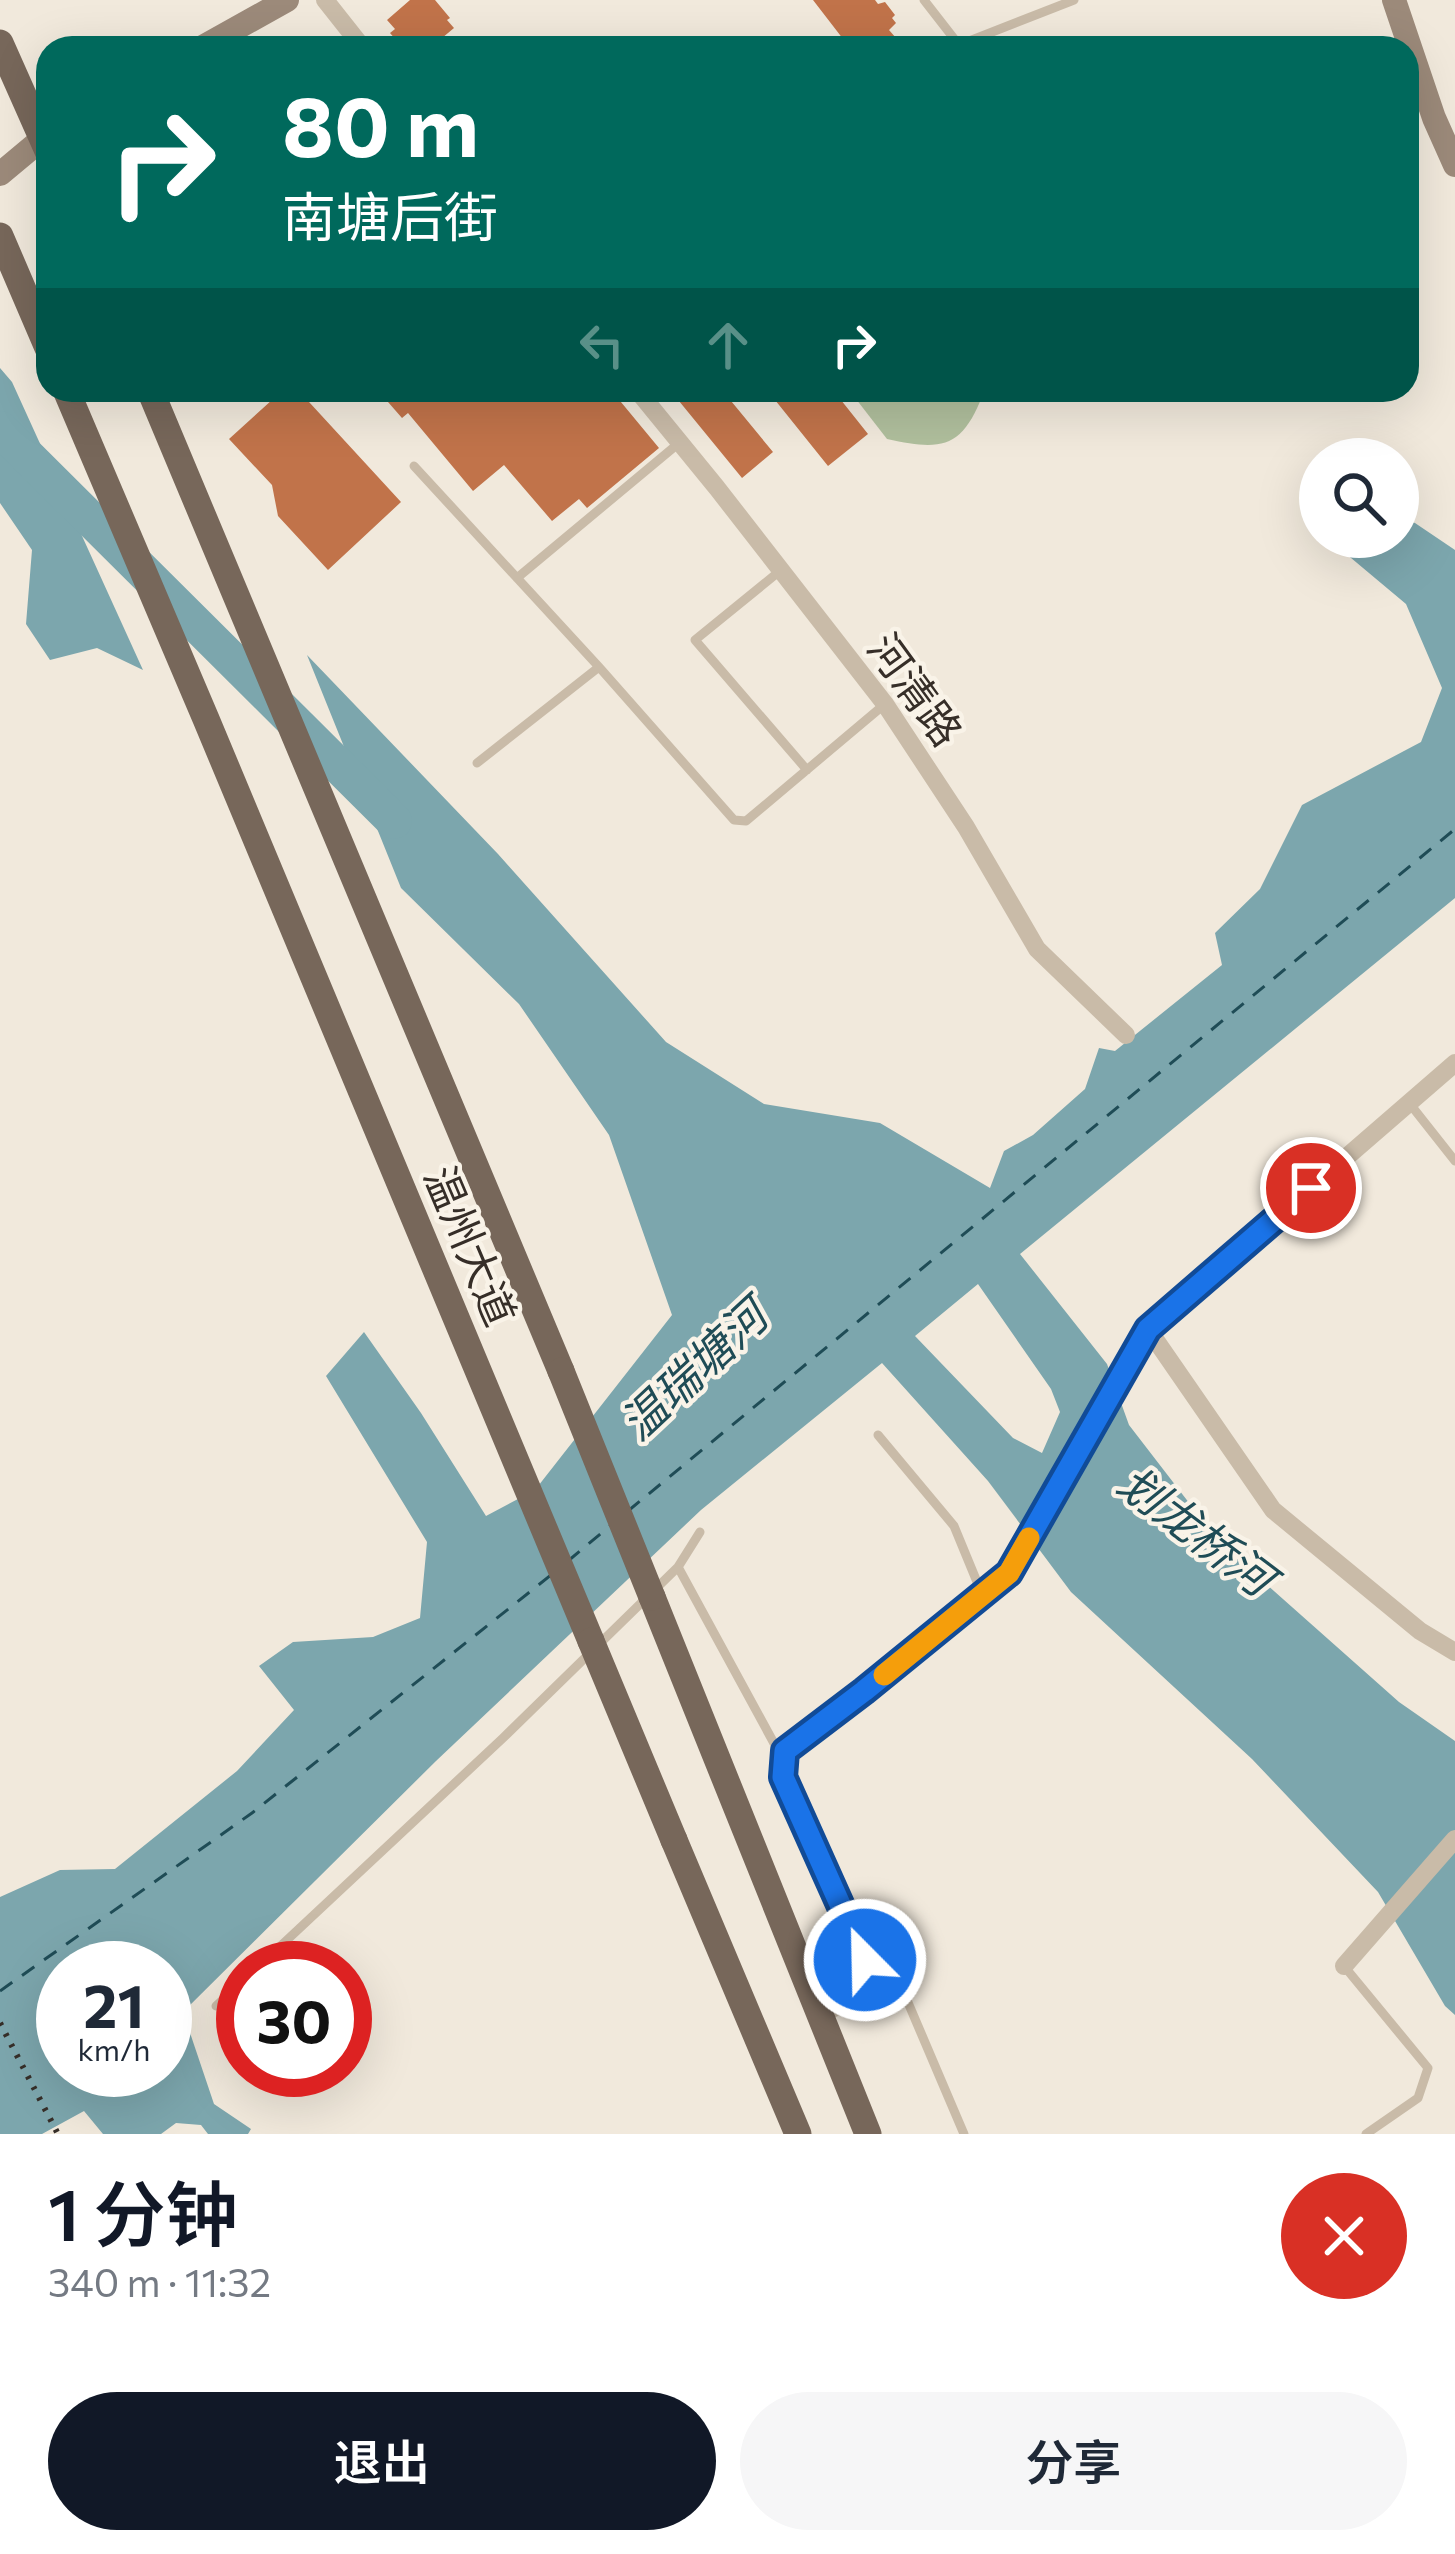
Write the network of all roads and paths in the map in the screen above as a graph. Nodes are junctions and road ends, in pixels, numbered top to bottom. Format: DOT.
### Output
graph roads {
  1 [pos="287,0"];
  2 [pos="325,0"];
  3 [pos="924,0"];
  4 [pos="1074,0"];
  5 [pos="1394,0"];
  6 [pos="223,36"];
  7 [pos="353,36"];
  8 [pos="950,36"];
  9 [pos="982,36"];
  10 [pos="1406,36"];
  11 [pos="0,43"];
  12 [pos="1419,74"];
  13 [pos="36,120"];
  14 [pos="36,148"];
  15 [pos="1455,164"];
  16 [pos="0,174"];
  17 [pos="0,236"];
  18 [pos="36,320"];
  19 [pos="71,402"];
  20 [pos="156,402"];
  21 [pos="647,402"];
  22 [pos="679,442"];
  23 [pos="414,466"];
  24 [pos="781,570"];
  25 [pos="517,578"];
  26 [pos="598,667"];
  27 [pos="885,704"];
  28 [pos="477,763"];
  29 [pos="807,770"];
  30 [pos="1126,1035"];
  31 [pos="1455,1063"];
  32 [pos="1410,1102"];
  33 [pos="1455,1161"];
  34 [pos="1148,1329"];
  35 [pos="878,1435"];
  36 [pos="700,1532"];
  37 [pos="678,1568"];
  38 [pos="982,1595"];
  39 [pos="1455,1652"];
  40 [pos="784,1762"];
  41 [pos="1455,1839"];
  42 [pos="286,1941"];
  43 [pos="1344,1966"];
  44 [pos="918,1969"];
  45 [pos="898,1979"];
  46 [pos="877,1989"];
  47 [pos="818,2015"];
  48 [pos="798,2134"];
  49 [pos="868,2134"];
  50 [pos="964,2134"];
  51 [pos="1366,2134"];
  1 -- 6 [label="main road"];
  2 -- 7 [label="street"];
  3 -- 8 [label="lane"];
  4 -- 9 [label="lane"];
  5 -- 10 [label="main road"];
  11 -- 13 [label="main road"];
  12 -- 15 [label="main road"];
  14 -- 16 [label="main road"];
  17 -- 18 [label="main road"];
  19 -- 48 [label="main road, 温州大道, bridge"];
  20 -- 47 [label="main road, 温州大道, bridge"];
  21 -- 22 [label="street, 河清路"];
  22 -- 24 [label="street, 河清路"];
  22 -- 25 [label="lane"];
  23 -- 25 [label="lane"];
  24 -- 27 [label="street, 河清路"];
  24 -- 29 [label="lane"];
  25 -- 26 [label="lane"];
  26 -- 28 [label="lane"];
  26 -- 29 [label="lane"];
  27 -- 29 [label="lane"];
  27 -- 30 [label="street, 河清路"];
  31 -- 32 [label="street"];
  32 -- 33 [label="lane"];
  32 -- 34 [label="street"];
  34 -- 38 [label="street"];
  34 -- 39 [label="street"];
  35 -- 38 [label="lane"];
  36 -- 37 [label="lane"];
  37 -- 40 [label="lane"];
  37 -- 42 [label="lane"];
  38 -- 40 [label="street"];
  40 -- 46 [label="street"];
  41 -- 43 [label="street"];
  43 -- 51 [label="lane"];
  44 -- 45 [label="lane"];
  45 -- 46 [label="lane"];
  45 -- 50 [label="lane"];
  46 -- 47 [label="street"];
  47 -- 49 [label="main road, 温州大道"];
}
